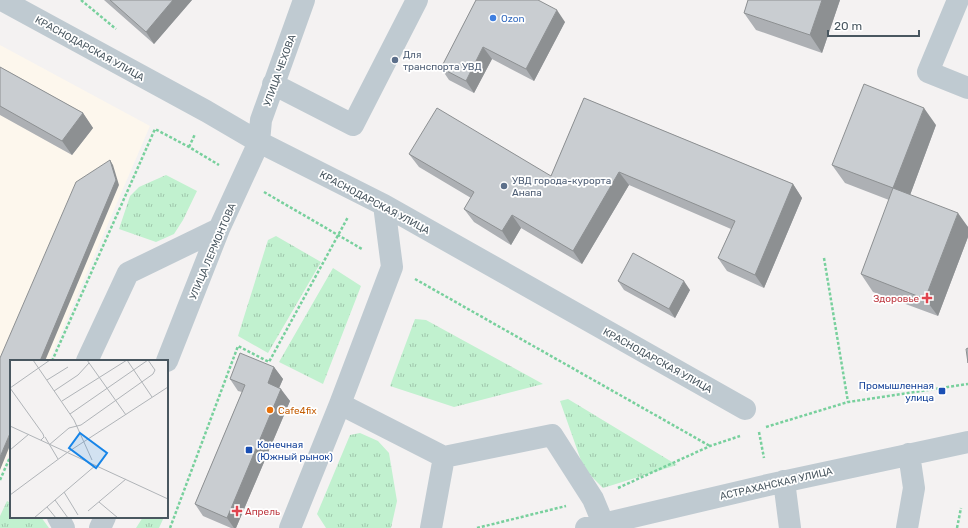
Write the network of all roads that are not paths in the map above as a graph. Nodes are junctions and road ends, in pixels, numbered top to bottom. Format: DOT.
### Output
graph roads {
  1 [pos="2,0"];
  2 [pos="304,0"];
  3 [pos="417,0"];
  4 [pos="958,0"];
  5 [pos="273,84"];
  6 [pos="968,88"];
  7 [pos="259,142"];
  8 [pos="384,205"];
  9 [pos="219,229"];
  10 [pos="87,360"];
  11 [pos="167,360"];
  12 [pos="340,404"];
  13 [pos="745,409"];
  14 [pos="968,442"];
  15 [pos="909,454"];
  16 [pos="444,456"];
  17 [pos="784,481"];
  18 [pos="59,518"];
  19 [pos="105,518"];
  20 [pos="595,526"];
  21 [pos="64,528"];
  22 [pos="100,528"];
  23 [pos="290,528"];
  24 [pos="430,528"];
  25 [pos="790,528"];
  26 [pos="907,528"];
  1 -- 7 [label="street, КРАСНОДАРСКАЯ УЛИЦА"];
  2 -- 5 [label="street, УЛИЦА ЧЕХОВА"];
  3 -- 5 [label="street"];
  4 -- 6 [label="street"];
  5 -- 7 [label="street, УЛИЦА ЧЕХОВА"];
  7 -- 8 [label="street, КРАСНОДАРСКАЯ УЛИЦА"];
  7 -- 9 [label="street, УЛИЦА ЛЕРМОНТОВА"];
  8 -- 12 [label="street"];
  8 -- 13 [label="street, КРАСНОДАРСКАЯ УЛИЦА"];
  9 -- 10 [label="street"];
  9 -- 11 [label="street, УЛИЦА ЛЕРМОНТОВА"];
  12 -- 16 [label="street"];
  12 -- 23 [label="street"];
  14 -- 15 [label="street, АСТРАХАНСКАЯ УЛИЦА"];
  15 -- 17 [label="street, АСТРАХАНСКАЯ УЛИЦА"];
  15 -- 26 [label="street"];
  16 -- 20 [label="street"];
  16 -- 24 [label="street"];
  17 -- 20 [label="street, АСТРАХАНСКАЯ УЛИЦА"];
  17 -- 25 [label="street"];
  18 -- 21 [label="street"];
  19 -- 22 [label="street"];
}
